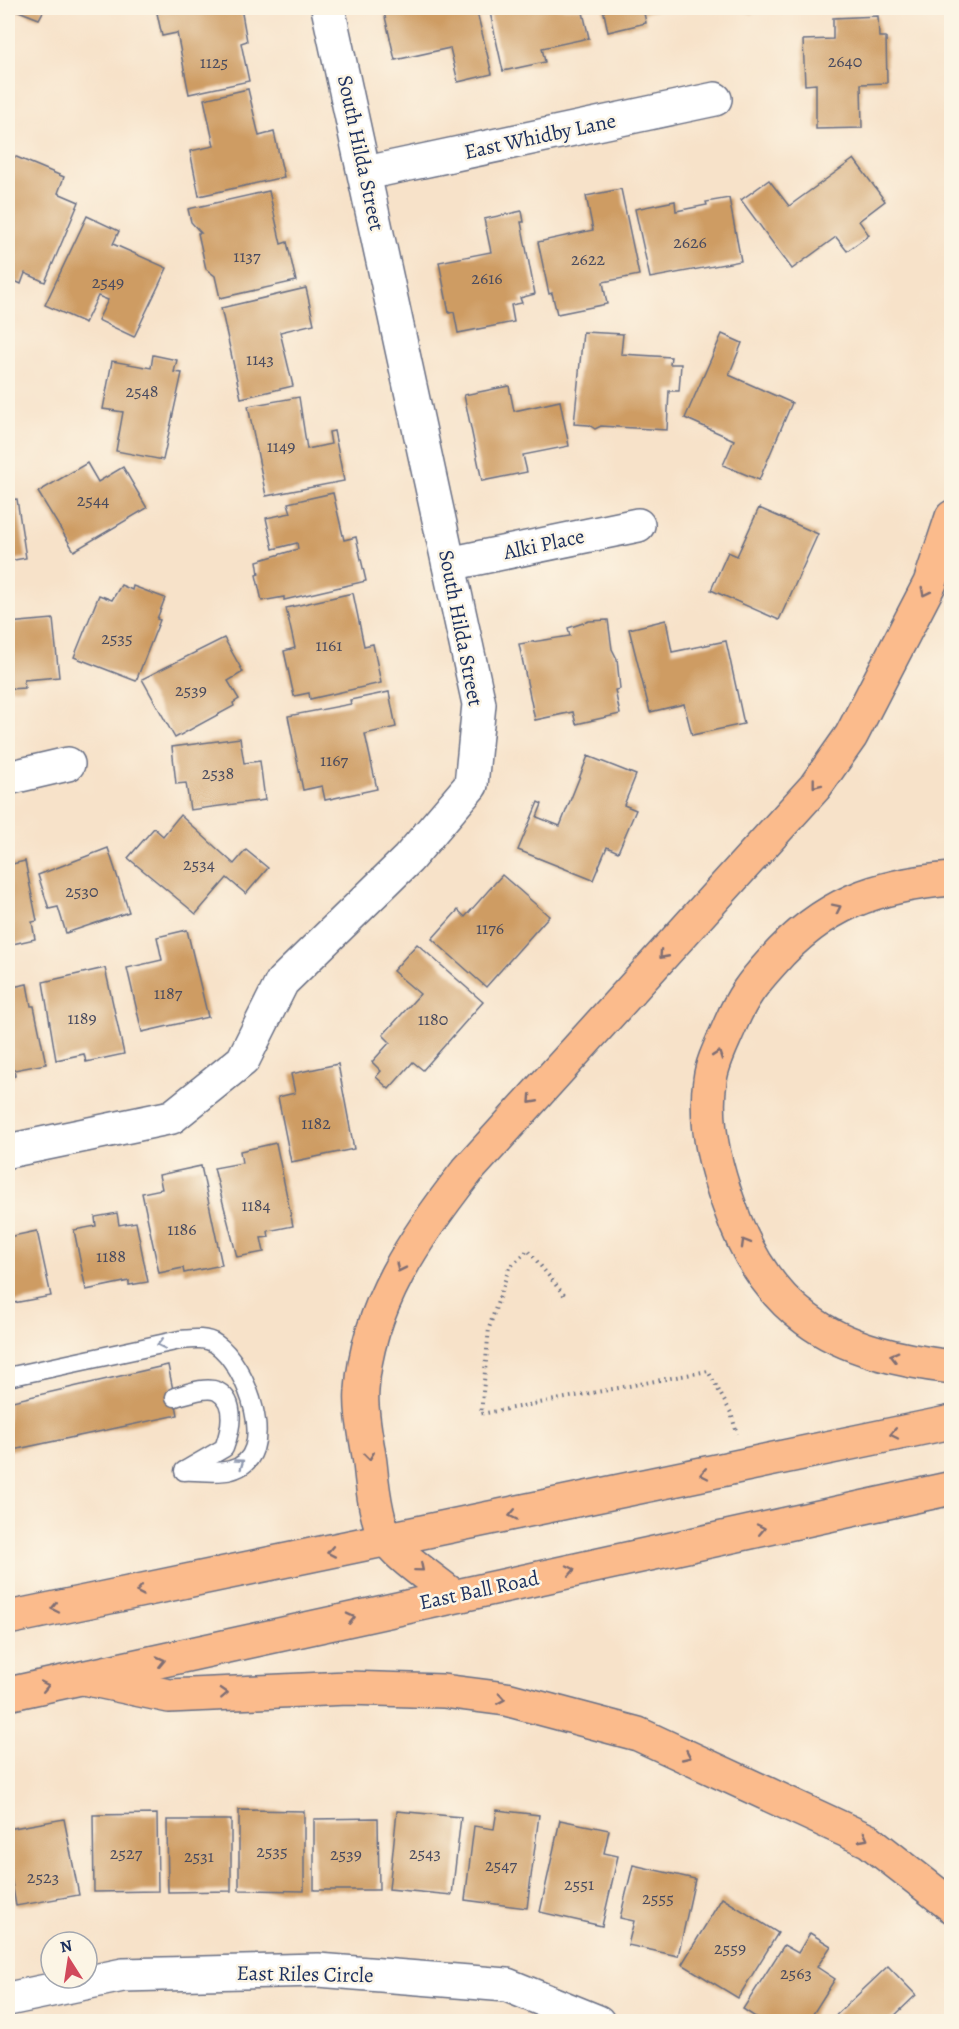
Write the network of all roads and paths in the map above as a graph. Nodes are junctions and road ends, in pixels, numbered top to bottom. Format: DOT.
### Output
graph roads {
  1 [pos="328,8"];
  2 [pos="715,99"];
  3 [pos="366,173"];
  4 [pos="951,517"];
  5 [pos="638,525"];
  6 [pos="449,564"];
  7 [pos="68,764"];
  8 [pos="8,778"];
  9 [pos="951,879"];
  10 [pos="8,1152"];
  11 [pos="564,1295"];
  12 [pos="951,1366"];
  13 [pos="8,1377"];
  14 [pos="175,1397"];
  15 [pos="951,1422"];
  16 [pos="747,1465"];
  17 [pos="951,1488"];
  18 [pos="388,1541"];
  19 [pos="452,1595"];
  20 [pos="8,1618"];
  21 [pos="83,1678"];
  22 [pos="8,1694"];
  23 [pos="951,1906"];
  24 [pos="8,1999"];
  25 [pos="598,2022"];
  1 -- 3 [label="street, South Hilda Street"];
  2 -- 3 [label="street, East Whidby Lane"];
  3 -- 6 [label="street, South Hilda Street"];
  4 -- 18 [label="main road, one-way"];
  5 -- 6 [label="street, Alki Place"];
  6 -- 10 [label="street, South Hilda Street"];
  7 -- 8 [label="street"];
  12 -- 9 [label="main road, one-way"];
  11 -- 16 [label="path"];
  14 -- 13 [label="lane, one-way"];
  15 -- 16 [label="main road, one-way"];
  16 -- 18 [label="main road, one-way"];
  19 -- 17 [label="main road, East Ball Road, one-way"];
  18 -- 19 [label="main road, one-way"];
  18 -- 20 [label="main road, one-way"];
  21 -- 19 [label="main road, East Ball Road, one-way"];
  22 -- 21 [label="main road, East Ball Road, one-way"];
  21 -- 23 [label="main road, one-way"];
  24 -- 25 [label="street, East Riles Circle"];
}
